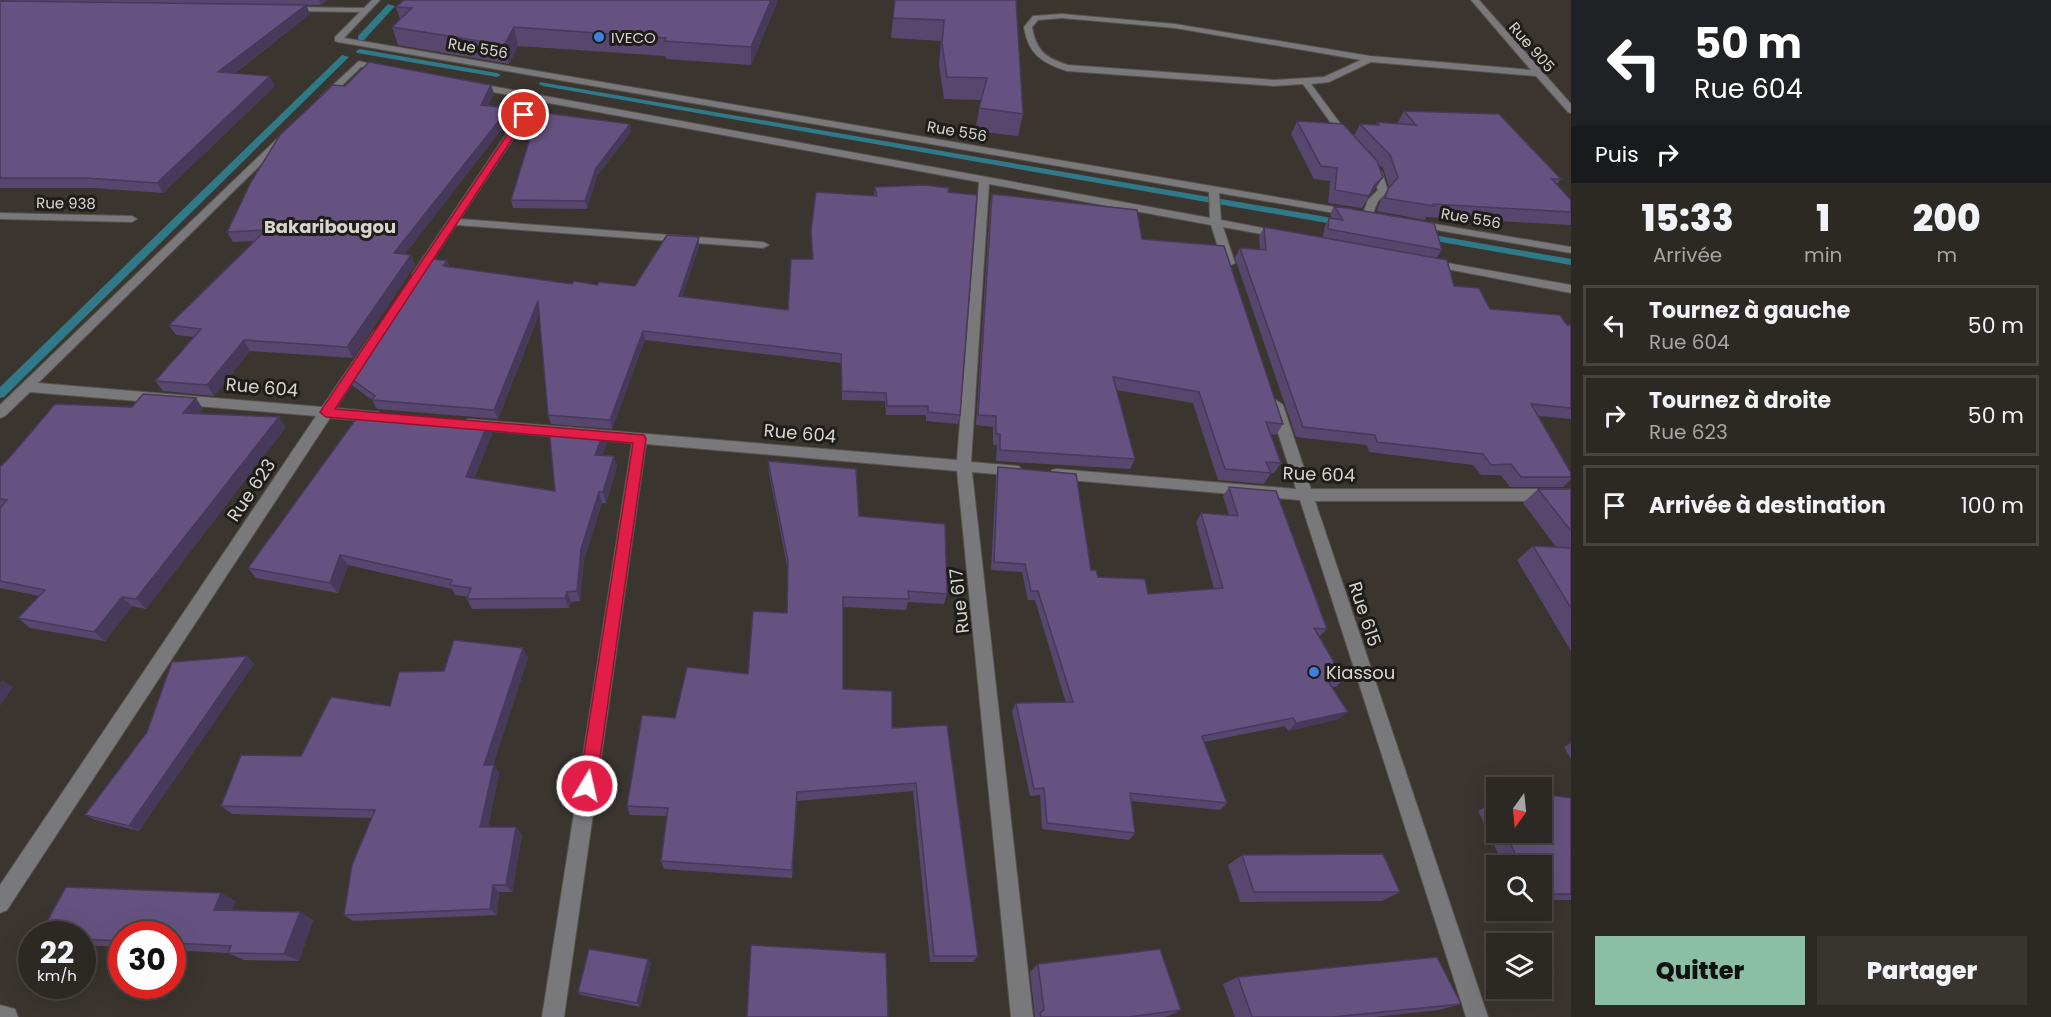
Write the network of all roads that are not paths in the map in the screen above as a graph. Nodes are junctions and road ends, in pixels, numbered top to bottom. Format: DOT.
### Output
graph roads {
  1 [pos="376,0"];
  2 [pos="1475,0"];
  3 [pos="274,9"];
  4 [pos="366,10"];
  5 [pos="1370,58"];
  6 [pos="393,71"];
  7 [pos="1537,73"];
  8 [pos="1305,81"];
  9 [pos="518,82"];
  10 [pos="461,84"];
  11 [pos="536,98"];
  12 [pos="316,105"];
  13 [pos="1571,110"];
  14 [pos="291,130"];
  15 [pos="1353,146"];
  16 [pos="1361,154"];
  17 [pos="984,181"];
  18 [pos="1215,204"];
  19 [pos="0,216"];
  20 [pos="1367,216"];
  21 [pos="1378,218"];
  22 [pos="132,219"];
  23 [pos="1401,221"];
  24 [pos="453,222"];
  25 [pos="1296,238"];
  26 [pos="763,245"];
  27 [pos="1571,250"];
  28 [pos="1422,261"];
  29 [pos="1234,279"];
  30 [pos="408,288"];
  31 [pos="1571,289"];
  32 [pos="389,317"];
  33 [pos="26,387"];
  34 [pos="1272,393"];
  35 [pos="326,412"];
  36 [pos="0,413"];
  37 [pos="396,418"];
  38 [pos="454,423"];
  39 [pos="640,439"];
  40 [pos="964,466"];
  41 [pos="1305,495"];
  42 [pos="1571,495"];
  43 [pos="0,903"];
  44 [pos="0,1016"];
  45 [pos="8,1017"];
  46 [pos="552,1017"];
  47 [pos="1022,1017"];
  48 [pos="1477,1017"];
  1 -- 4 [label="street"];
  2 -- 7 [label="street, Rue 905"];
  3 -- 4 [label="street"];
  4 -- 9 [label="street, Rue 556"];
  5 -- 7 [label="street"];
  5 -- 8 [label="street"];
  5 -- 8 [label="street"];
  6 -- 12 [label="street"];
  7 -- 13 [label="street, Rue 905"];
  8 -- 15 [label="street"];
  9 -- 10 [label="street"];
  9 -- 11 [label="street"];
  9 -- 18 [label="street, Rue 556"];
  11 -- 17 [label="street"];
  11 -- 24 [label="street"];
  14 -- 33 [label="street"];
  16 -- 20 [label="street"];
  17 -- 18 [label="street"];
  17 -- 40 [label="street, Rue 617"];
  18 -- 20 [label="street, Rue 556"];
  18 -- 25 [label="street"];
  18 -- 29 [label="street"];
  19 -- 22 [label="street, Rue 938"];
  20 -- 21 [label="street, Rue 556"];
  23 -- 27 [label="street, Rue 556"];
  24 -- 26 [label="street"];
  24 -- 30 [label="street"];
  28 -- 31 [label="street"];
  32 -- 35 [label="street, Rue 623"];
  33 -- 35 [label="street, Rue 604"];
  33 -- 36 [label="street"];
  34 -- 41 [label="street, Rue 615"];
  35 -- 37 [label="street, Rue 604"];
  35 -- 43 [label="street, Rue 623"];
  38 -- 39 [label="street, Rue 604"];
  39 -- 40 [label="street, Rue 604"];
  39 -- 46 [label="street"];
  40 -- 41 [label="street, Rue 604"];
  40 -- 47 [label="street, Rue 617"];
  41 -- 42 [label="street, Rue 604"];
  41 -- 48 [label="street, Rue 615"];
  44 -- 45 [label="street"];
}
